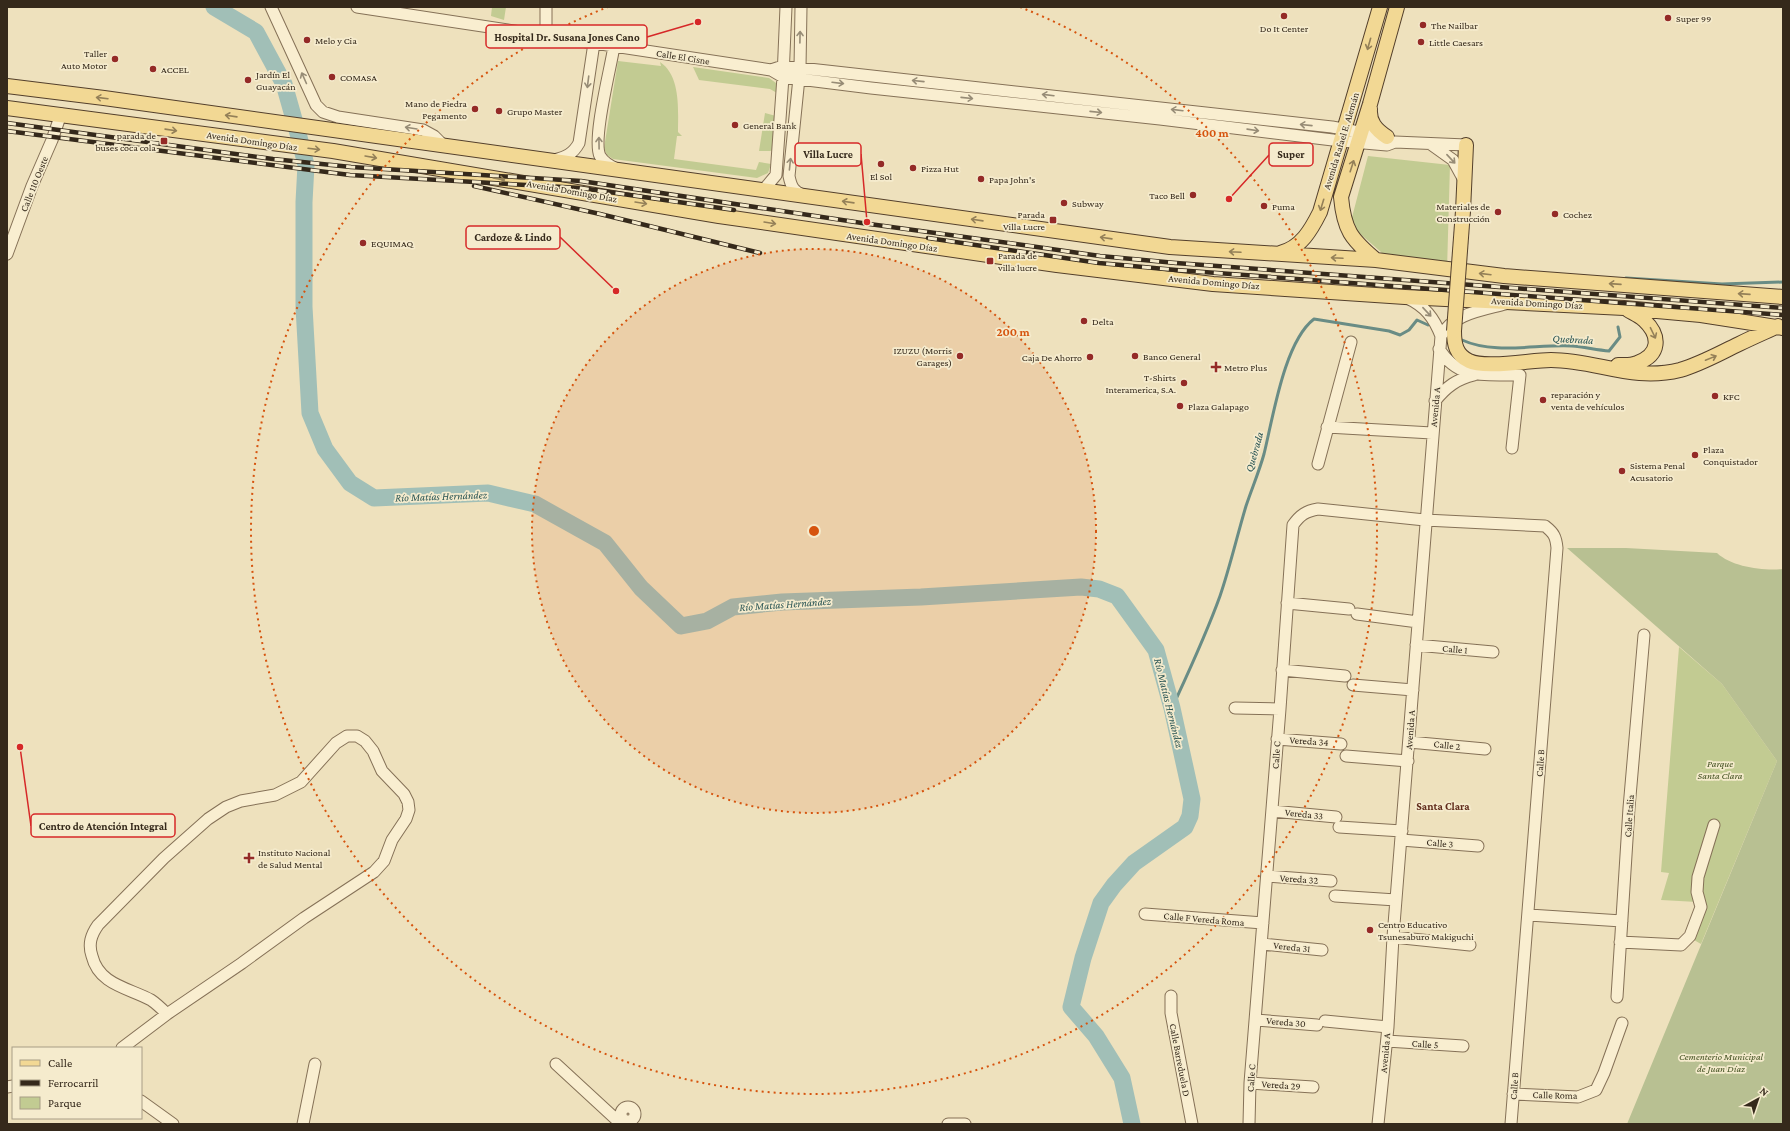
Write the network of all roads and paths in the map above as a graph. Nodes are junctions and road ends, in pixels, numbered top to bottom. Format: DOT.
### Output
graph roads {
  1 [pos="271,7"];
  2 [pos="357,7"];
  3 [pos="546,7"];
  4 [pos="786,7"];
  5 [pos="801,7"];
  6 [pos="1380,7"];
  7 [pos="1398,7"];
  8 [pos="546,36"];
  9 [pos="594,43"];
  10 [pos="614,46"];
  11 [pos="783,72"];
  12 [pos="800,73"];
  13 [pos="7,86"];
  14 [pos="1370,104"];
  15 [pos="7,108"];
  16 [pos="61,114"];
  17 [pos="1343,135"];
  18 [pos="1360,137"];
  19 [pos="1391,139"];
  20 [pos="1432,144"];
  21 [pos="1466,145"];
  22 [pos="444,146"];
  23 [pos="550,160"];
  24 [pos="621,170"];
  25 [pos="1464,180"];
  26 [pos="758,189"];
  27 [pos="804,196"];
  28 [pos="7,254"];
  29 [pos="1274,254"];
  30 [pos="1376,260"];
  31 [pos="1405,297"];
  32 [pos="1783,297"];
  33 [pos="1513,302"];
  34 [pos="1624,308"];
  35 [pos="1780,327"];
  36 [pos="1440,336"];
  37 [pos="1350,342"];
  38 [pos="1439,349"];
  39 [pos="1598,366"];
  40 [pos="1478,374"];
  41 [pos="1435,402"];
  42 [pos="1327,427"];
  43 [pos="1432,433"];
  44 [pos="1512,448"];
  45 [pos="1318,464"];
  46 [pos="1425,520"];
  47 [pos="1288,603"];
  48 [pos="1418,622"];
  49 [pos="1644,635"];
  50 [pos="1416,645"];
  51 [pos="1493,652"];
  52 [pos="1282,670"];
  53 [pos="1345,676"];
  54 [pos="1353,685"];
  55 [pos="1413,690"];
  56 [pos="1235,708"];
  57 [pos="1280,709"];
  58 [pos="1277,739"];
  59 [pos="1409,742"];
  60 [pos="1341,744"];
  61 [pos="1485,749"];
  62 [pos="1346,756"];
  63 [pos="1408,761"];
  64 [pos="1272,810"];
  65 [pos="1714,825"];
  66 [pos="1402,835"];
  67 [pos="1478,846"];
  68 [pos="1267,876"];
  69 [pos="1331,881"];
  70 [pos="1335,896"];
  71 [pos="1396,900"];
  72 [pos="1145,914"];
  73 [pos="1529,915"];
  74 [pos="1622,921"];
  75 [pos="1263,923"];
  76 [pos="1393,937"];
  77 [pos="1620,942"];
  78 [pos="1262,944"];
  79 [pos="1470,945"];
  80 [pos="1322,950"];
  81 [pos="1171,996"];
  82 [pos="1617,997"];
  83 [pos="167,1014"];
  84 [pos="1256,1020"];
  85 [pos="1622,1023"];
  86 [pos="1388,1027"];
  87 [pos="1387,1042"];
  88 [pos="1463,1046"];
  89 [pos="123,1047"];
  90 [pos="315,1064"];
  91 [pos="556,1064"];
  92 [pos="1250,1083"];
  93 [pos="1313,1087"];
  94 [pos="1513,1094"];
  95 [pos="142,1102"];
  96 [pos="621,1122"];
  97 [pos="173,1124"];
  98 [pos="303,1124"];
  99 [pos="948,1124"];
  100 [pos="963,1124"];
  101 [pos="1192,1124"];
  102 [pos="1249,1124"];
  103 [pos="1378,1124"];
  104 [pos="1511,1124"];
  22 -- 1 [label="street, one-way"];
  2 -- 8 [label="street, Calle El Cisne"];
  3 -- 8 [label="street"];
  4 -- 11 [label="street"];
  12 -- 5 [label="street, one-way"];
  6 -- 17 [label="main road, Avenida Rafael E. Alemán, one-way"];
  7 -- 14 [label="main road, Avenida Rafael E. Alemán"];
  8 -- 9 [label="street, Calle El Cisne"];
  9 -- 10 [label="street, Calle El Cisne"];
  9 -- 23 [label="street, one-way"];
  10 -- 11 [label="street, Calle El Cisne"];
  24 -- 10 [label="street, one-way"];
  11 -- 12 [label="street"];
  11 -- 26 [label="street"];
  12 -- 17 [label="street"];
  27 -- 12 [label="street, one-way"];
  22 -- 13 [label="main road, one-way"];
  14 -- 18 [label="main road, Avenida Rafael E. Alemán"];
  14 -- 19 [label="main road"];
  15 -- 16 [label="main road, Avenida Domingo Díaz"];
  16 -- 28 [label="street, Calle 110 Oeste"];
  16 -- 31 [label="main road, Avenida Domingo Díaz, one-way"];
  17 -- 18 [label="street"];
  17 -- 29 [label="main road, Avenida Rafael E. Alemán, one-way"];
  18 -- 19 [label="street"];
  30 -- 18 [label="main road, Avenida Rafael E. Alemán, one-way"];
  19 -- 20 [label="street"];
  20 -- 21 [label="street"];
  20 -- 25 [label="street, one-way"];
  21 -- 25 [label="main road"];
  22 -- 23 [label="main road"];
  23 -- 24 [label="main road"];
  24 -- 26 [label="main road"];
  25 -- 39 [label="main road, bridge"];
  26 -- 27 [label="main road"];
  29 -- 27 [label="main road, one-way"];
  30 -- 29 [label="main road, one-way"];
  32 -- 30 [label="main road, one-way"];
  31 -- 33 [label="main road, Avenida Domingo Díaz"];
  31 -- 36 [label="street, Avenida A, one-way"];
  33 -- 34 [label="main road, Avenida Domingo Díaz"];
  33 -- 36 [label="street"];
  34 -- 35 [label="main road, Avenida Domingo Díaz"];
  34 -- 39 [label="main road, one-way"];
  39 -- 35 [label="main road, one-way"];
  36 -- 38 [label="street, Avenida A"];
  37 -- 42 [label="street"];
  38 -- 40 [label="street"];
  38 -- 41 [label="street, Avenida A"];
  40 -- 41 [label="street"];
  40 -- 44 [label="street"];
  41 -- 43 [label="street, Avenida A"];
  42 -- 43 [label="street"];
  42 -- 45 [label="street"];
  43 -- 46 [label="street, Avenida A"];
  46 -- 47 [label="street, Calle C"];
  46 -- 48 [label="street, Avenida A"];
  46 -- 73 [label="street, Calle B"];
  47 -- 48 [label="street"];
  47 -- 52 [label="street, Calle C"];
  48 -- 50 [label="street, Avenida A"];
  49 -- 74 [label="street, Calle Italia"];
  50 -- 51 [label="street, Calle 1"];
  50 -- 55 [label="street, Avenida A"];
  52 -- 53 [label="street"];
  52 -- 57 [label="street, Calle C"];
  54 -- 55 [label="street"];
  55 -- 59 [label="street, Avenida A"];
  56 -- 57 [label="street"];
  57 -- 58 [label="street, Calle C"];
  58 -- 60 [label="street, Vereda 34"];
  58 -- 64 [label="street, Calle C"];
  59 -- 61 [label="street, Calle 2"];
  59 -- 63 [label="street, Avenida A"];
  62 -- 63 [label="street"];
  63 -- 66 [label="street, Avenida A"];
  64 -- 66 [label="street, Vereda 33"];
  64 -- 68 [label="street, Calle C"];
  65 -- 77 [label="street"];
  66 -- 67 [label="street, Calle 3"];
  66 -- 71 [label="street, Avenida A"];
  68 -- 69 [label="street, Vereda 32"];
  68 -- 75 [label="street, Calle C"];
  70 -- 71 [label="street"];
  71 -- 76 [label="street, Avenida A"];
  72 -- 75 [label="street, Calle F Vereda Roma"];
  73 -- 74 [label="street"];
  73 -- 94 [label="street, Calle B"];
  74 -- 77 [label="street, Calle Italia"];
  75 -- 78 [label="street, Calle C"];
  76 -- 79 [label="street"];
  76 -- 86 [label="street, Avenida A"];
  77 -- 82 [label="street, Calle Italia"];
  78 -- 80 [label="street, Vereda 31"];
  78 -- 84 [label="street, Calle C"];
  81 -- 101 [label="street, Calle Barreduela D"];
  83 -- 83 [label="street"];
  83 -- 89 [label="street"];
  84 -- 86 [label="street, Vereda 30"];
  84 -- 92 [label="street, Calle C"];
  85 -- 94 [label="street, Calle Roma"];
  86 -- 87 [label="street, Avenida A"];
  87 -- 88 [label="street, Calle 5"];
  87 -- 103 [label="street, Avenida A"];
  90 -- 98 [label="street"];
  91 -- 96 [label="street"];
  92 -- 93 [label="street, Vereda 29"];
  92 -- 102 [label="street, Calle C"];
  94 -- 104 [label="street, Calle B"];
  95 -- 97 [label="street"];
  99 -- 100 [label="street"];
}
